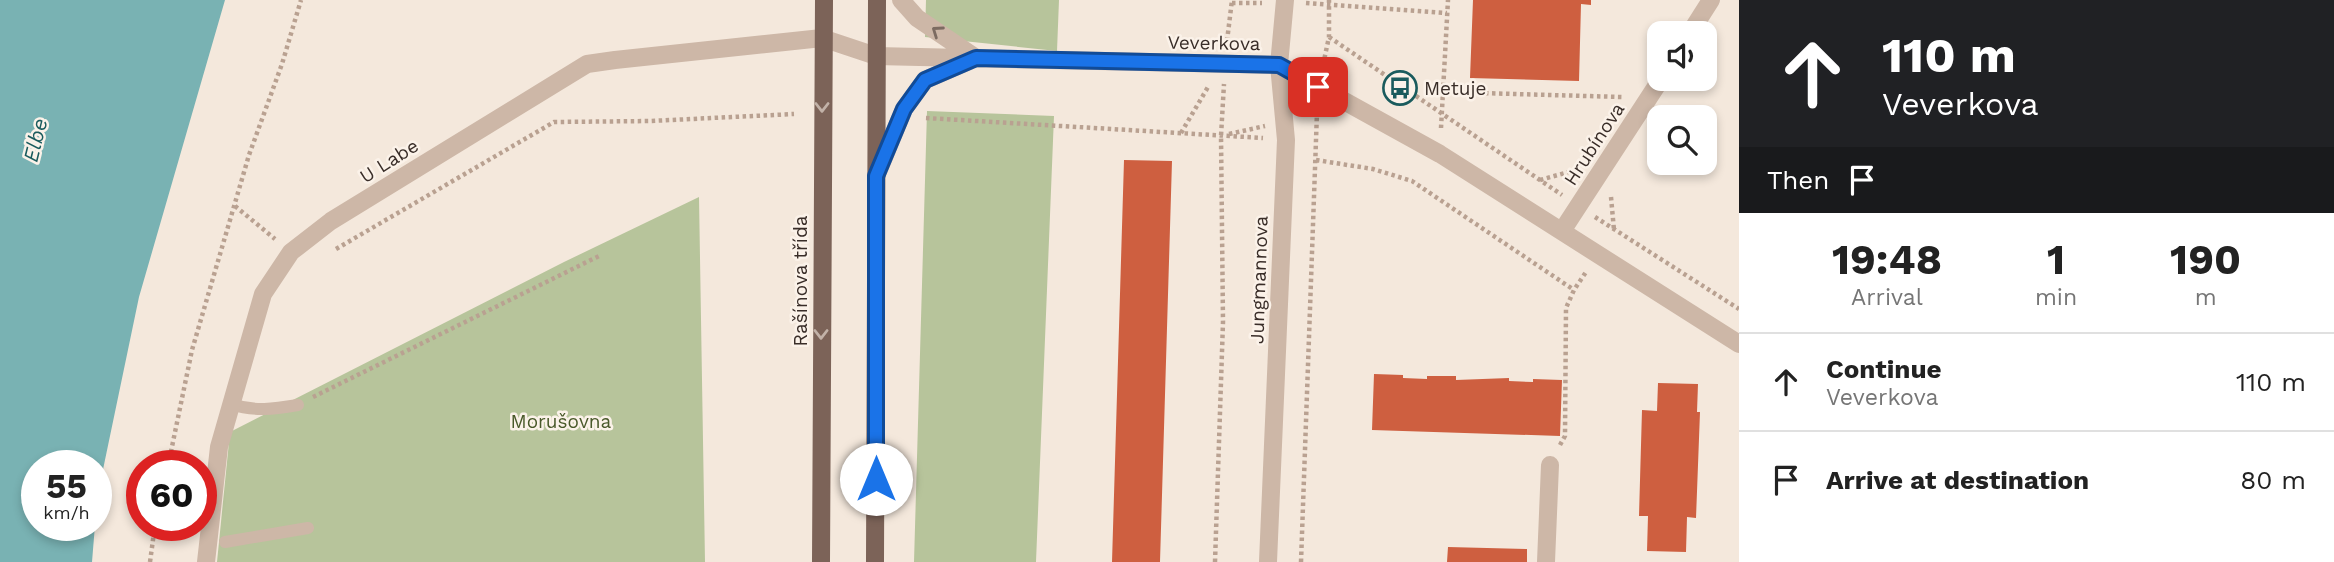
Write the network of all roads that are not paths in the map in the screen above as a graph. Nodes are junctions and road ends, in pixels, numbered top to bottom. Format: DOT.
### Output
graph roads {
  1 [pos="824,0"];
  2 [pos="877,0"];
  3 [pos="901,0"];
  4 [pos="1285,0"];
  5 [pos="1712,0"];
  6 [pos="1698,21"];
  7 [pos="822,38"];
  8 [pos="876,56"];
  9 [pos="976,58"];
  10 [pos="1279,65"];
  11 [pos="1653,91"];
  12 [pos="876,176"];
  13 [pos="1562,231"];
  14 [pos="1739,344"];
  15 [pos="232,404"];
  16 [pos="298,405"];
  17 [pos="1550,465"];
  18 [pos="308,528"];
  19 [pos="225,542"];
  20 [pos="206,562"];
  21 [pos="821,562"];
  22 [pos="876,562"];
  23 [pos="1269,562"];
  24 [pos="1546,562"];
  1 -- 7 [label="main road, Rašínova třída"];
  2 -- 8 [label="main road"];
  9 -- 3 [label="street, one-way"];
  4 -- 10 [label="street, Jungmannova"];
  5 -- 6 [label="street"];
  7 -- 8 [label="street, Veverkova"];
  7 -- 15 [label="street, U Labe"];
  7 -- 21 [label="main road, Rašínova třída, one-way"];
  8 -- 9 [label="street, Veverkova"];
  8 -- 12 [label="main road"];
  9 -- 10 [label="street, Veverkova"];
  9 -- 12 [label="street"];
  10 -- 13 [label="street, Veverkova"];
  10 -- 23 [label="street, Jungmannova"];
  11 -- 13 [label="street, Hrubínova"];
  12 -- 22 [label="main road"];
  13 -- 14 [label="street, Veverkova"];
  15 -- 16 [label="lane"];
  15 -- 20 [label="street, U Labe"];
  17 -- 24 [label="street"];
  18 -- 19 [label="lane"];
}
